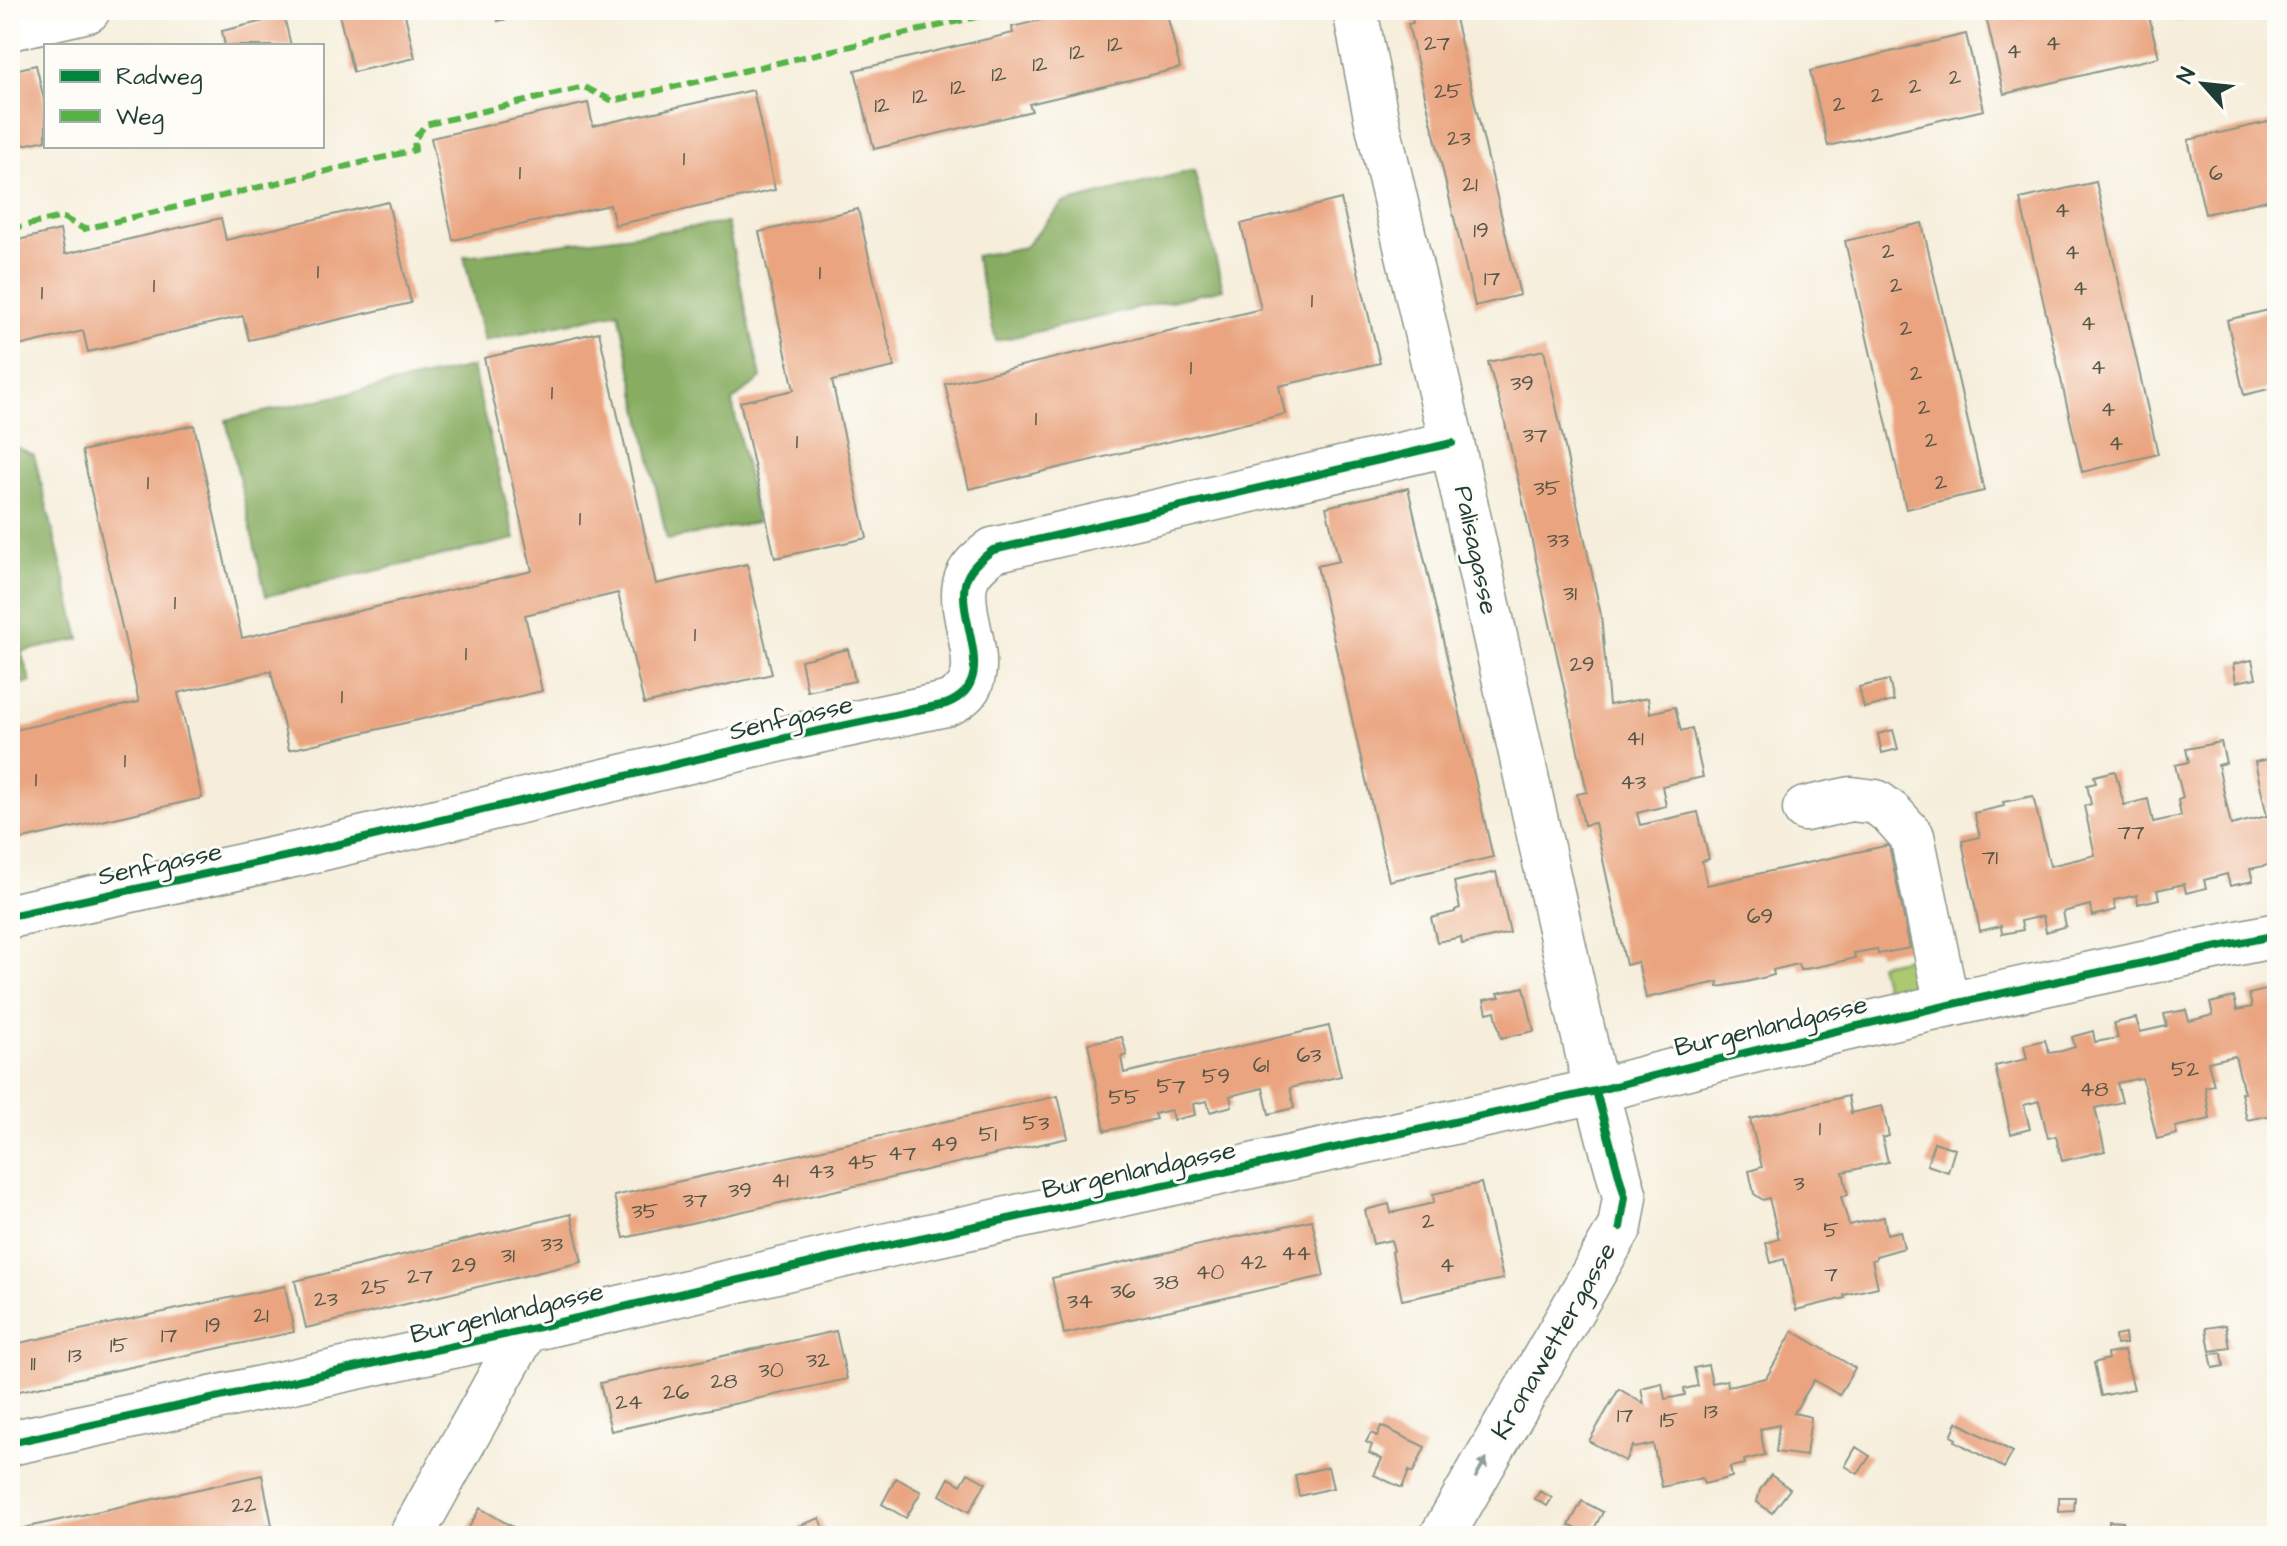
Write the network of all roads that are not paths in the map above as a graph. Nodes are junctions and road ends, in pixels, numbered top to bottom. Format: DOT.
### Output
graph roads {
  1 [pos="88,10"];
  2 [pos="1355,10"];
  3 [pos="10,28"];
  4 [pos="1452,443"];
  5 [pos="1805,809"];
  6 [pos="10,916"];
  7 [pos="2277,935"];
  8 [pos="1947,1005"];
  9 [pos="1596,1091"];
  10 [pos="526,1330"];
  11 [pos="10,1443"];
  12 [pos="411,1536"];
  13 [pos="1442,1536"];
  1 -- 3 [label="street"];
  2 -- 4 [label="street, Palisagasse"];
  4 -- 6 [label="street, Senfgasse"];
  4 -- 9 [label="street, Palisagasse"];
  5 -- 8 [label="street"];
  7 -- 8 [label="street, Burgenlandgasse"];
  8 -- 9 [label="street, Burgenlandgasse"];
  9 -- 10 [label="street, Burgenlandgasse"];
  13 -- 9 [label="street, Kronawettergasse, one-way"];
  10 -- 11 [label="street, Burgenlandgasse"];
  10 -- 12 [label="street"];
}
